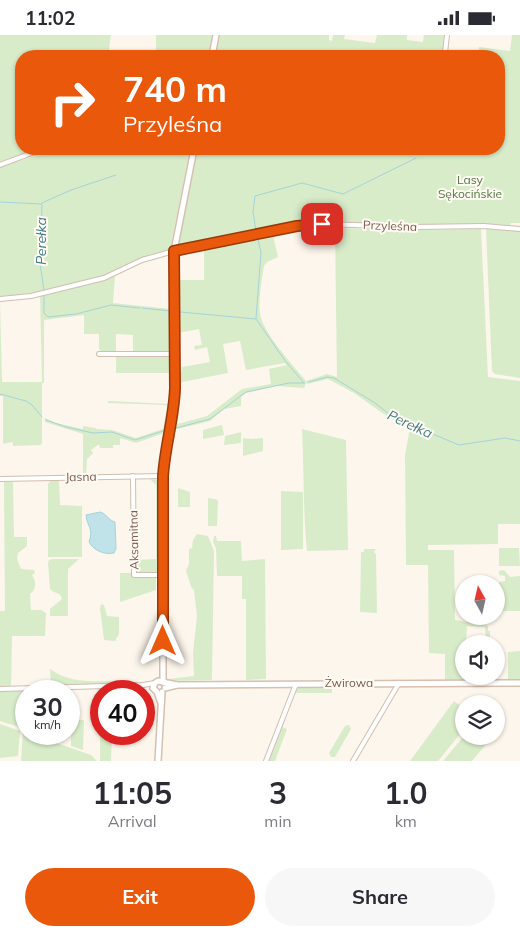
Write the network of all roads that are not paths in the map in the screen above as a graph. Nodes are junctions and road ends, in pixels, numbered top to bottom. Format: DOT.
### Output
graph roads {
  1 [pos="216,35"];
  2 [pos="447,35"];
  3 [pos="213,50"];
  4 [pos="445,50"];
  5 [pos="27,155"];
  6 [pos="193,155"];
  7 [pos="0,165"];
  8 [pos="520,229"];
  9 [pos="174,251"];
  10 [pos="0,299"];
  11 [pos="99,354"];
  12 [pos="175,355"];
  13 [pos="163,476"];
  14 [pos="133,477"];
  15 [pos="0,479"];
  16 [pos="163,575"];
  17 [pos="296,683"];
  18 [pos="399,683"];
  19 [pos="520,683"];
  20 [pos="160,686"];
  21 [pos="0,689"];
  22 [pos="158,761"];
  23 [pos="266,761"];
  24 [pos="352,761"];
  1 -- 3 [label="street"];
  2 -- 4 [label="street"];
  5 -- 7 [label="street"];
  6 -- 9 [label="street"];
  8 -- 9 [label="street, Przyleśna"];
  9 -- 10 [label="street, Przyleśna"];
  9 -- 12 [label="street"];
  11 -- 12 [label="street"];
  12 -- 13 [label="street"];
  13 -- 14 [label="street, Jasna"];
  13 -- 16 [label="street"];
  14 -- 15 [label="street, Jasna"];
  14 -- 16 [label="street, Aksamitna"];
  16 -- 20 [label="street"];
  17 -- 18 [label="street, Żwirowa"];
  17 -- 20 [label="street, Żwirowa"];
  17 -- 23 [label="street"];
  18 -- 19 [label="street, Żwirowa"];
  18 -- 24 [label="street"];
  20 -- 21 [label="street"];
  20 -- 22 [label="street"];
}
